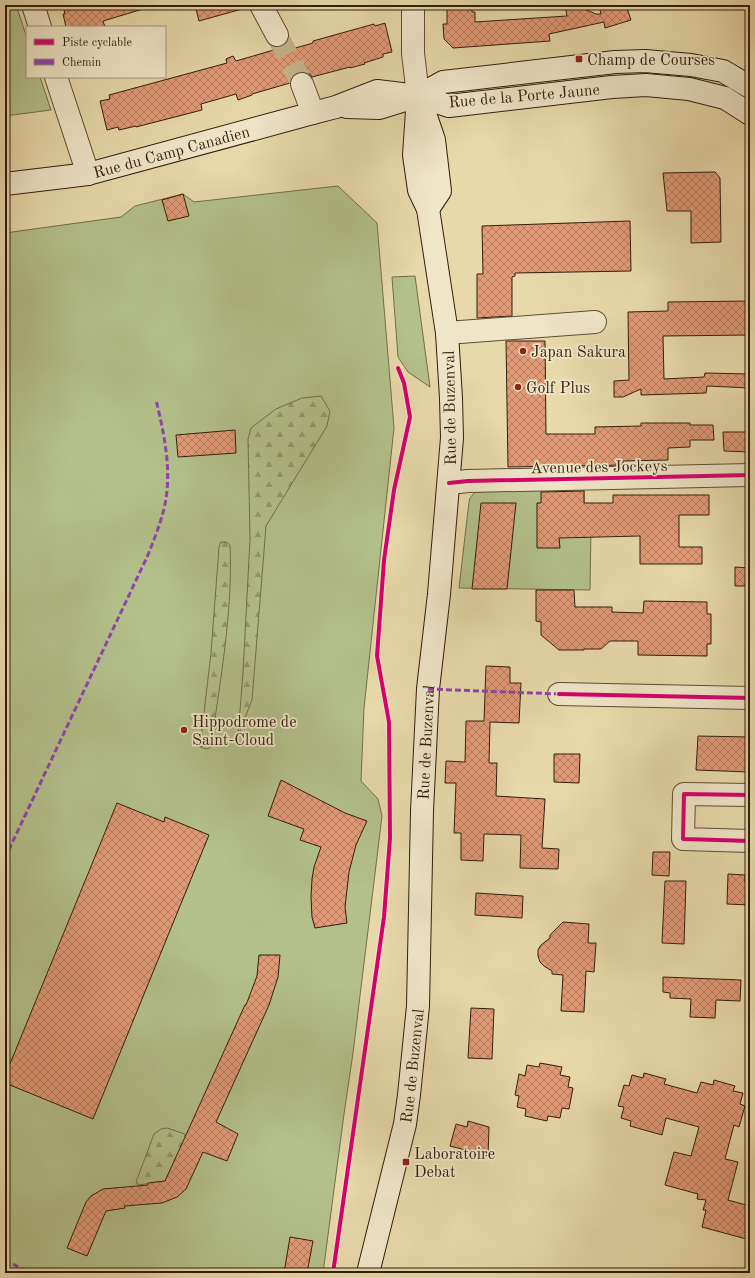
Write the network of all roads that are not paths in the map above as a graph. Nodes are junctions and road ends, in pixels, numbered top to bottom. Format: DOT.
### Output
graph roads {
  1 [pos="33,5"];
  2 [pos="260,5"];
  3 [pos="413,5"];
  4 [pos="40,26"];
  5 [pos="277,35"];
  6 [pos="56,78"];
  7 [pos="302,84"];
  8 [pos="750,87"];
  9 [pos="418,96"];
  10 [pos="312,112"];
  11 [pos="750,114"];
  12 [pos="88,174"];
  13 [pos="5,184"];
  14 [pos="594,322"];
  15 [pos="447,333"];
  16 [pos="750,475"];
  17 [pos="449,483"];
  18 [pos="560,694"];
  19 [pos="750,698"];
  20 [pos="750,795"];
  21 [pos="750,841"];
  22 [pos="368,1273"];
  1 -- 4 [label="main road"];
  2 -- 5 [label="main road"];
  3 -- 9 [label="main road, Rue de Buzenval"];
  6 -- 12 [label="main road"];
  7 -- 10 [label="main road"];
  8 -- 9 [label="main road, Rue de la Porte Jaune"];
  9 -- 10 [label="main road, Rue du Camp Canadien"];
  9 -- 11 [label="main road, Rue de la Porte Jaune"];
  9 -- 15 [label="main road, Rue de Buzenval"];
  10 -- 12 [label="main road, Rue du Camp Canadien"];
  12 -- 13 [label="main road, Rue du Camp Canadien"];
  14 -- 15 [label="main road"];
  15 -- 17 [label="main road, Rue de Buzenval"];
  16 -- 17 [label="main road, Avenue des Jockeys"];
  17 -- 22 [label="main road, Rue de Buzenval"];
  18 -- 19 [label="main road"];
  20 -- 21 [label="main road"];
}
